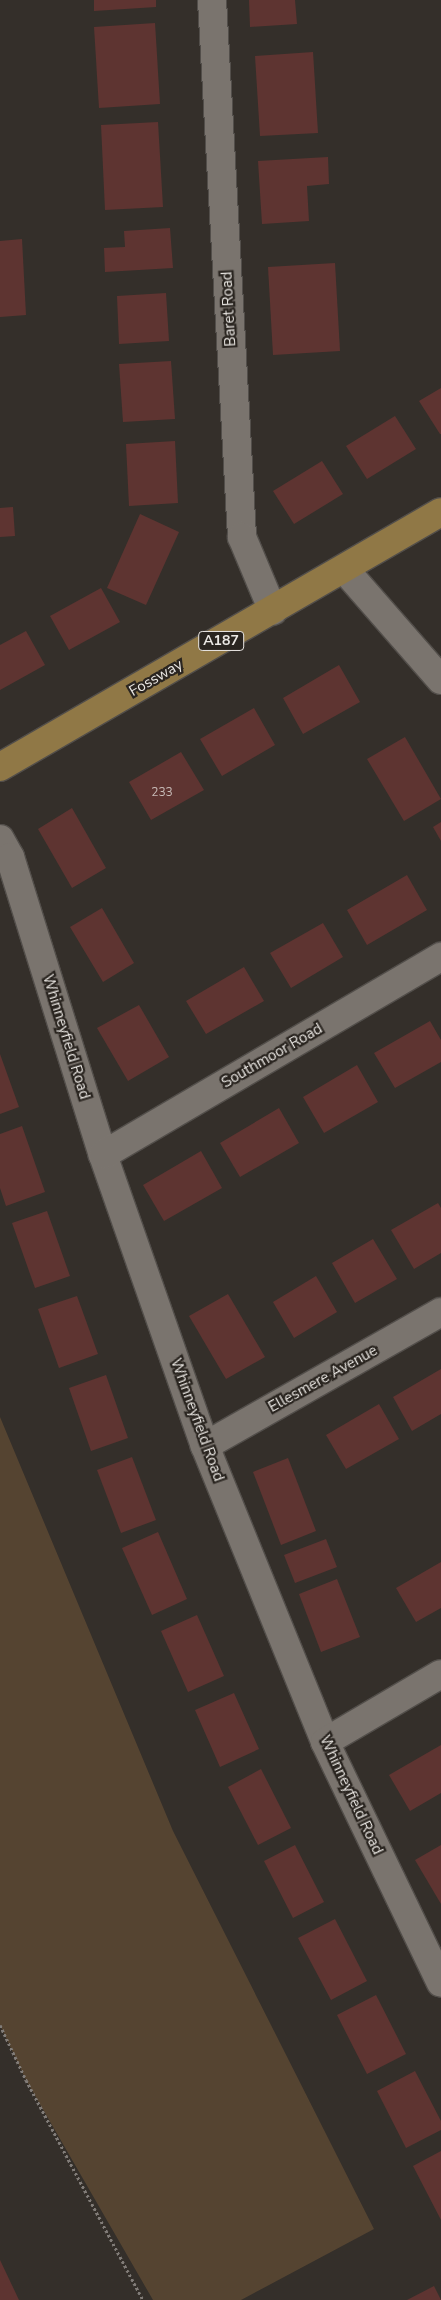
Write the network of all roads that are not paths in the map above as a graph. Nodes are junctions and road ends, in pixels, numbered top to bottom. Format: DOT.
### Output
graph roads {
  1 [pos="212,0"];
  2 [pos="441,512"];
  3 [pos="345,570"];
  4 [pos="273,611"];
  5 [pos="441,680"];
  6 [pos="0,767"];
  7 [pos="0,839"];
  8 [pos="441,957"];
  9 [pos="103,1155"];
  10 [pos="441,1312"];
  11 [pos="205,1446"];
  12 [pos="441,1674"];
  13 [pos="325,1742"];
  14 [pos="441,1983"];
  1 -- 4 [label="street, Baret Road"];
  2 -- 3 [label="main road, Fossway / A187"];
  3 -- 4 [label="main road, Fossway / A187"];
  3 -- 5 [label="street"];
  4 -- 6 [label="main road, Fossway / A187"];
  7 -- 9 [label="street, Whinneyfield Road"];
  8 -- 9 [label="street, Southmoor Road"];
  9 -- 11 [label="street, Whinneyfield Road"];
  10 -- 11 [label="street, Ellesmere Avenue"];
  11 -- 13 [label="street, Whinneyfield Road"];
  12 -- 13 [label="street"];
  13 -- 14 [label="street, Whinneyfield Road"];
}
